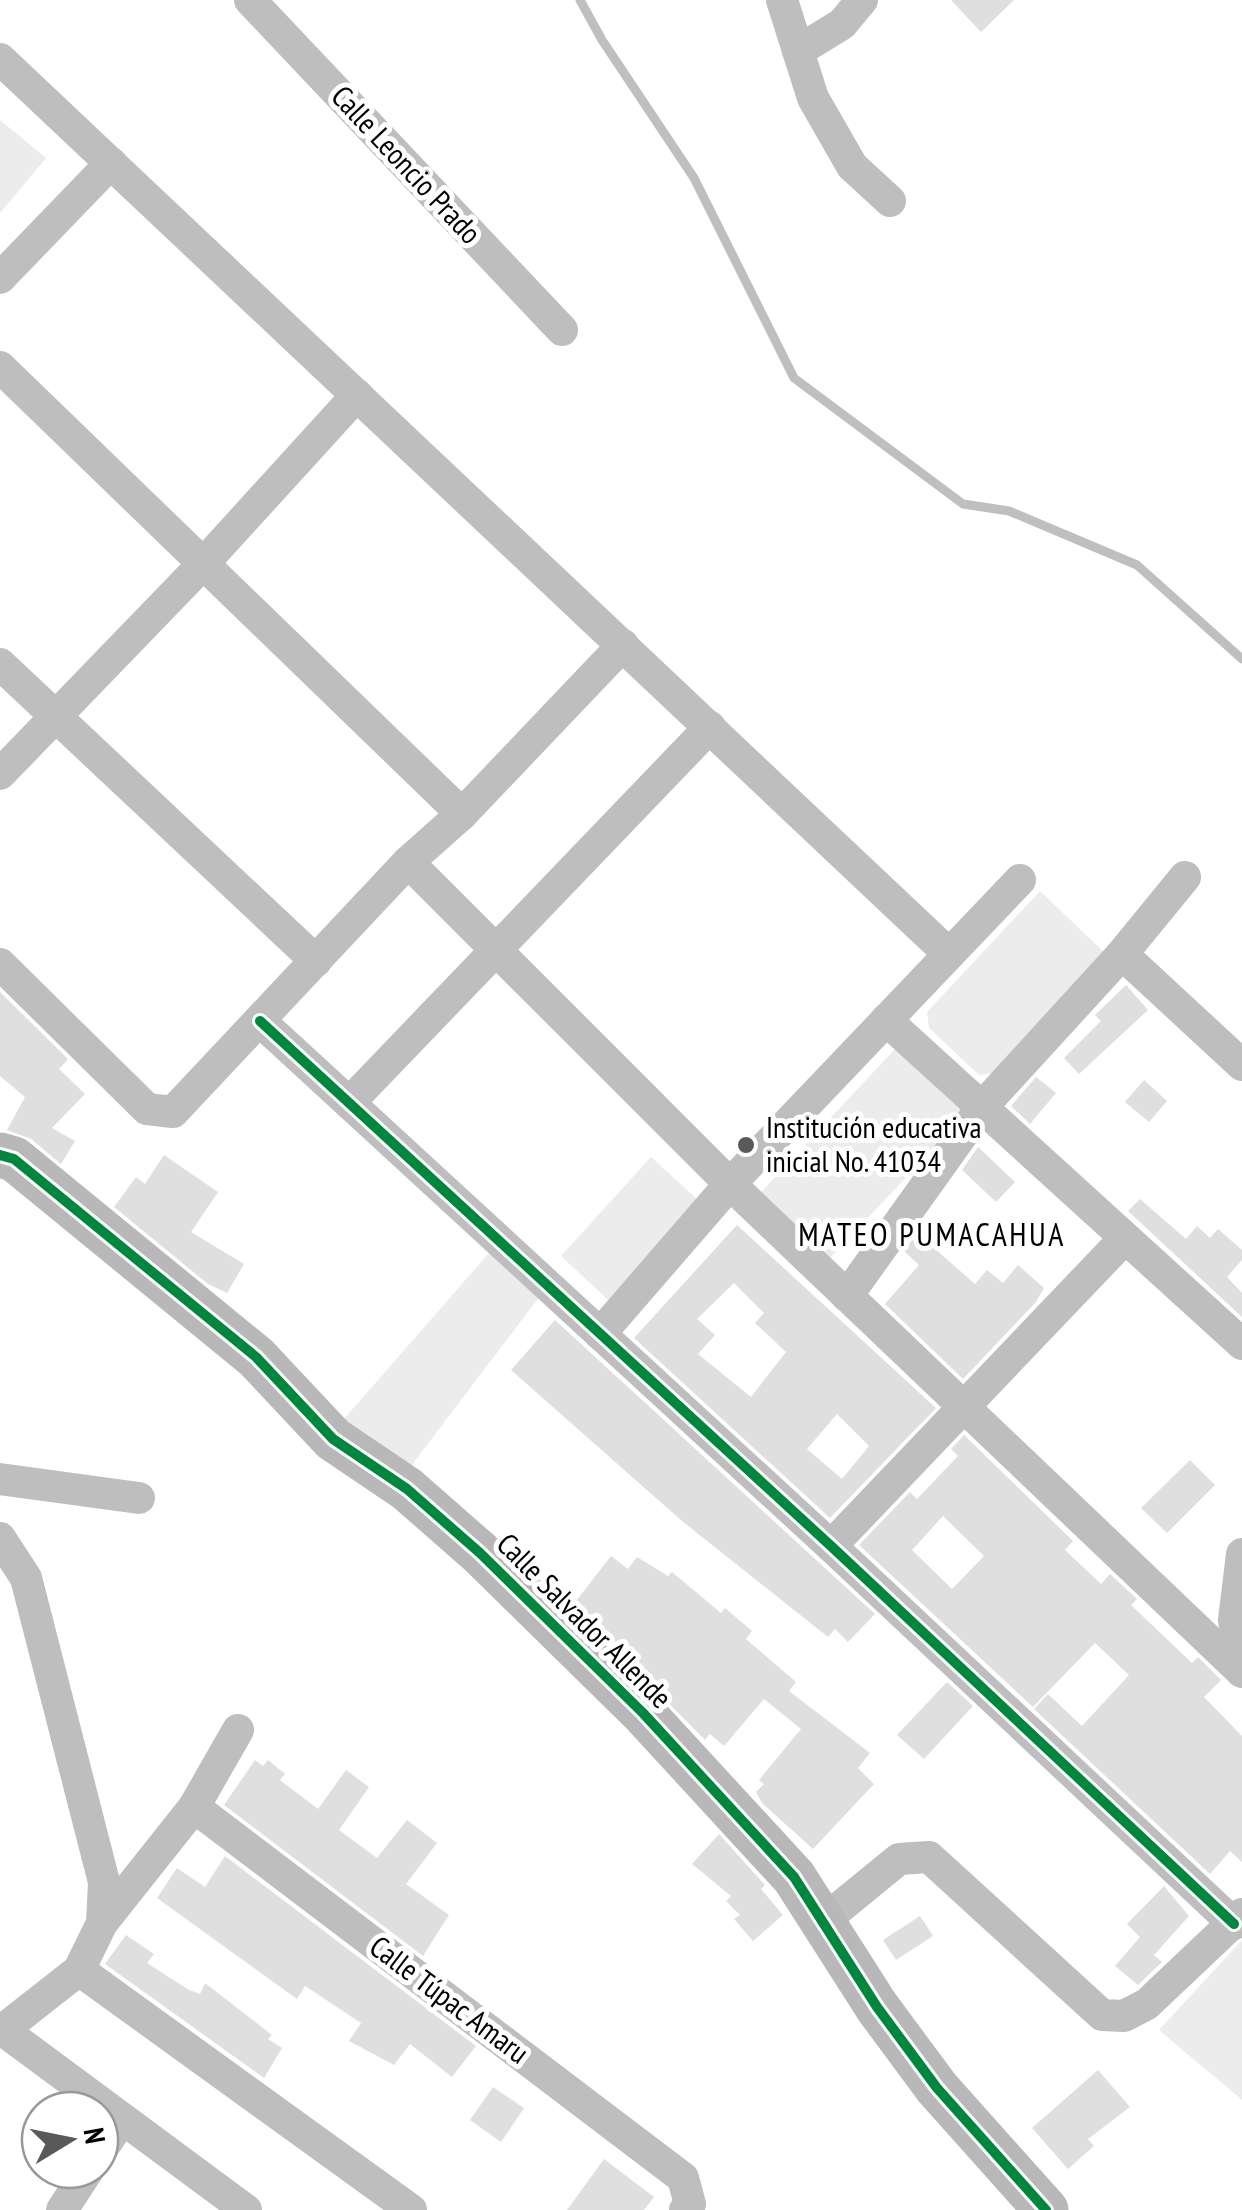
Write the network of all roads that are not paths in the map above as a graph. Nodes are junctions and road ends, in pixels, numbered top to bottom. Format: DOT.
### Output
graph roads {
  1 [pos="250,0"];
  2 [pos="782,0"];
  3 [pos="862,0"];
  4 [pos="798,51"];
  5 [pos="0,58"];
  6 [pos="111,164"];
  7 [pos="890,201"];
  8 [pos="0,278"];
  9 [pos="562,330"];
  10 [pos="0,367"];
  11 [pos="357,396"];
  12 [pos="203,564"];
  13 [pos="623,645"];
  14 [pos="0,664"];
  15 [pos="56,716"];
  16 [pos="710,728"];
  17 [pos="0,774"];
  18 [pos="462,814"];
  19 [pos="408,862"];
  20 [pos="1185,876"];
  21 [pos="1020,880"];
  22 [pos="496,950"];
  23 [pos="949,954"];
  24 [pos="1122,954"];
  25 [pos="316,961"];
  26 [pos="0,964"];
  27 [pos="886,1020"];
  28 [pos="260,1021"];
  29 [pos="1242,1064"];
  30 [pos="349,1102"];
  31 [pos="982,1108"];
  32 [pos="0,1155"];
  33 [pos="730,1184"];
  34 [pos="1125,1238"];
  35 [pos="847,1296"];
  36 [pos="600,1334"];
  37 [pos="1242,1344"];
  38 [pos="962,1408"];
  39 [pos="0,1479"];
  40 [pos="139,1498"];
  41 [pos="0,1538"];
  42 [pos="832,1546"];
  43 [pos="1242,1554"];
  44 [pos="1242,1672"];
  45 [pos="238,1730"];
  46 [pos="194,1807"];
  47 [pos="1238,1919"];
  48 [pos="822,1922"];
  49 [pos="102,1923"];
  50 [pos="79,1970"];
  51 [pos="0,2030"];
  52 [pos="122,2118"];
  53 [pos="120,2121"];
  54 [pos="687,2207"];
  55 [pos="246,2210"];
  56 [pos="412,2210"];
  57 [pos="1046,2210"];
  1 -- 9 [label="street, Calle Leoncio Prado"];
  2 -- 4 [label="street"];
  3 -- 4 [label="street"];
  4 -- 7 [label="street"];
  5 -- 6 [label="street"];
  6 -- 8 [label="street"];
  6 -- 11 [label="street"];
  10 -- 12 [label="street"];
  11 -- 12 [label="street"];
  11 -- 13 [label="street"];
  12 -- 15 [label="street"];
  12 -- 18 [label="street"];
  13 -- 16 [label="street"];
  13 -- 18 [label="street"];
  14 -- 15 [label="street"];
  15 -- 17 [label="street"];
  15 -- 25 [label="street"];
  16 -- 22 [label="street"];
  16 -- 23 [label="street"];
  18 -- 19 [label="street"];
  19 -- 22 [label="street"];
  19 -- 25 [label="street"];
  20 -- 24 [label="street"];
  21 -- 23 [label="street"];
  22 -- 30 [label="street"];
  22 -- 33 [label="street"];
  23 -- 27 [label="street"];
  24 -- 29 [label="street"];
  24 -- 31 [label="street"];
  25 -- 28 [label="street"];
  26 -- 28 [label="street"];
  27 -- 31 [label="street"];
  27 -- 33 [label="street"];
  28 -- 30 [label="street"];
  30 -- 36 [label="street"];
  31 -- 34 [label="street"];
  31 -- 35 [label="street"];
  32 -- 48 [label="street, Calle Salvador Allende"];
  33 -- 35 [label="street"];
  33 -- 36 [label="street"];
  34 -- 37 [label="street"];
  34 -- 38 [label="street"];
  35 -- 38 [label="street"];
  36 -- 42 [label="street"];
  38 -- 42 [label="street"];
  38 -- 44 [label="street"];
  39 -- 40 [label="street"];
  41 -- 49 [label="street"];
  42 -- 47 [label="street"];
  43 -- 44 [label="street"];
  45 -- 46 [label="street"];
  46 -- 49 [label="street"];
  46 -- 54 [label="street, Calle Túpac Amaru"];
  47 -- 48 [label="street"];
  48 -- 57 [label="street, Calle Salvador Allende"];
  49 -- 50 [label="street"];
  50 -- 51 [label="street"];
  50 -- 56 [label="street"];
  51 -- 52 [label="street"];
  52 -- 53 [label="street"];
  52 -- 55 [label="street"];
}
